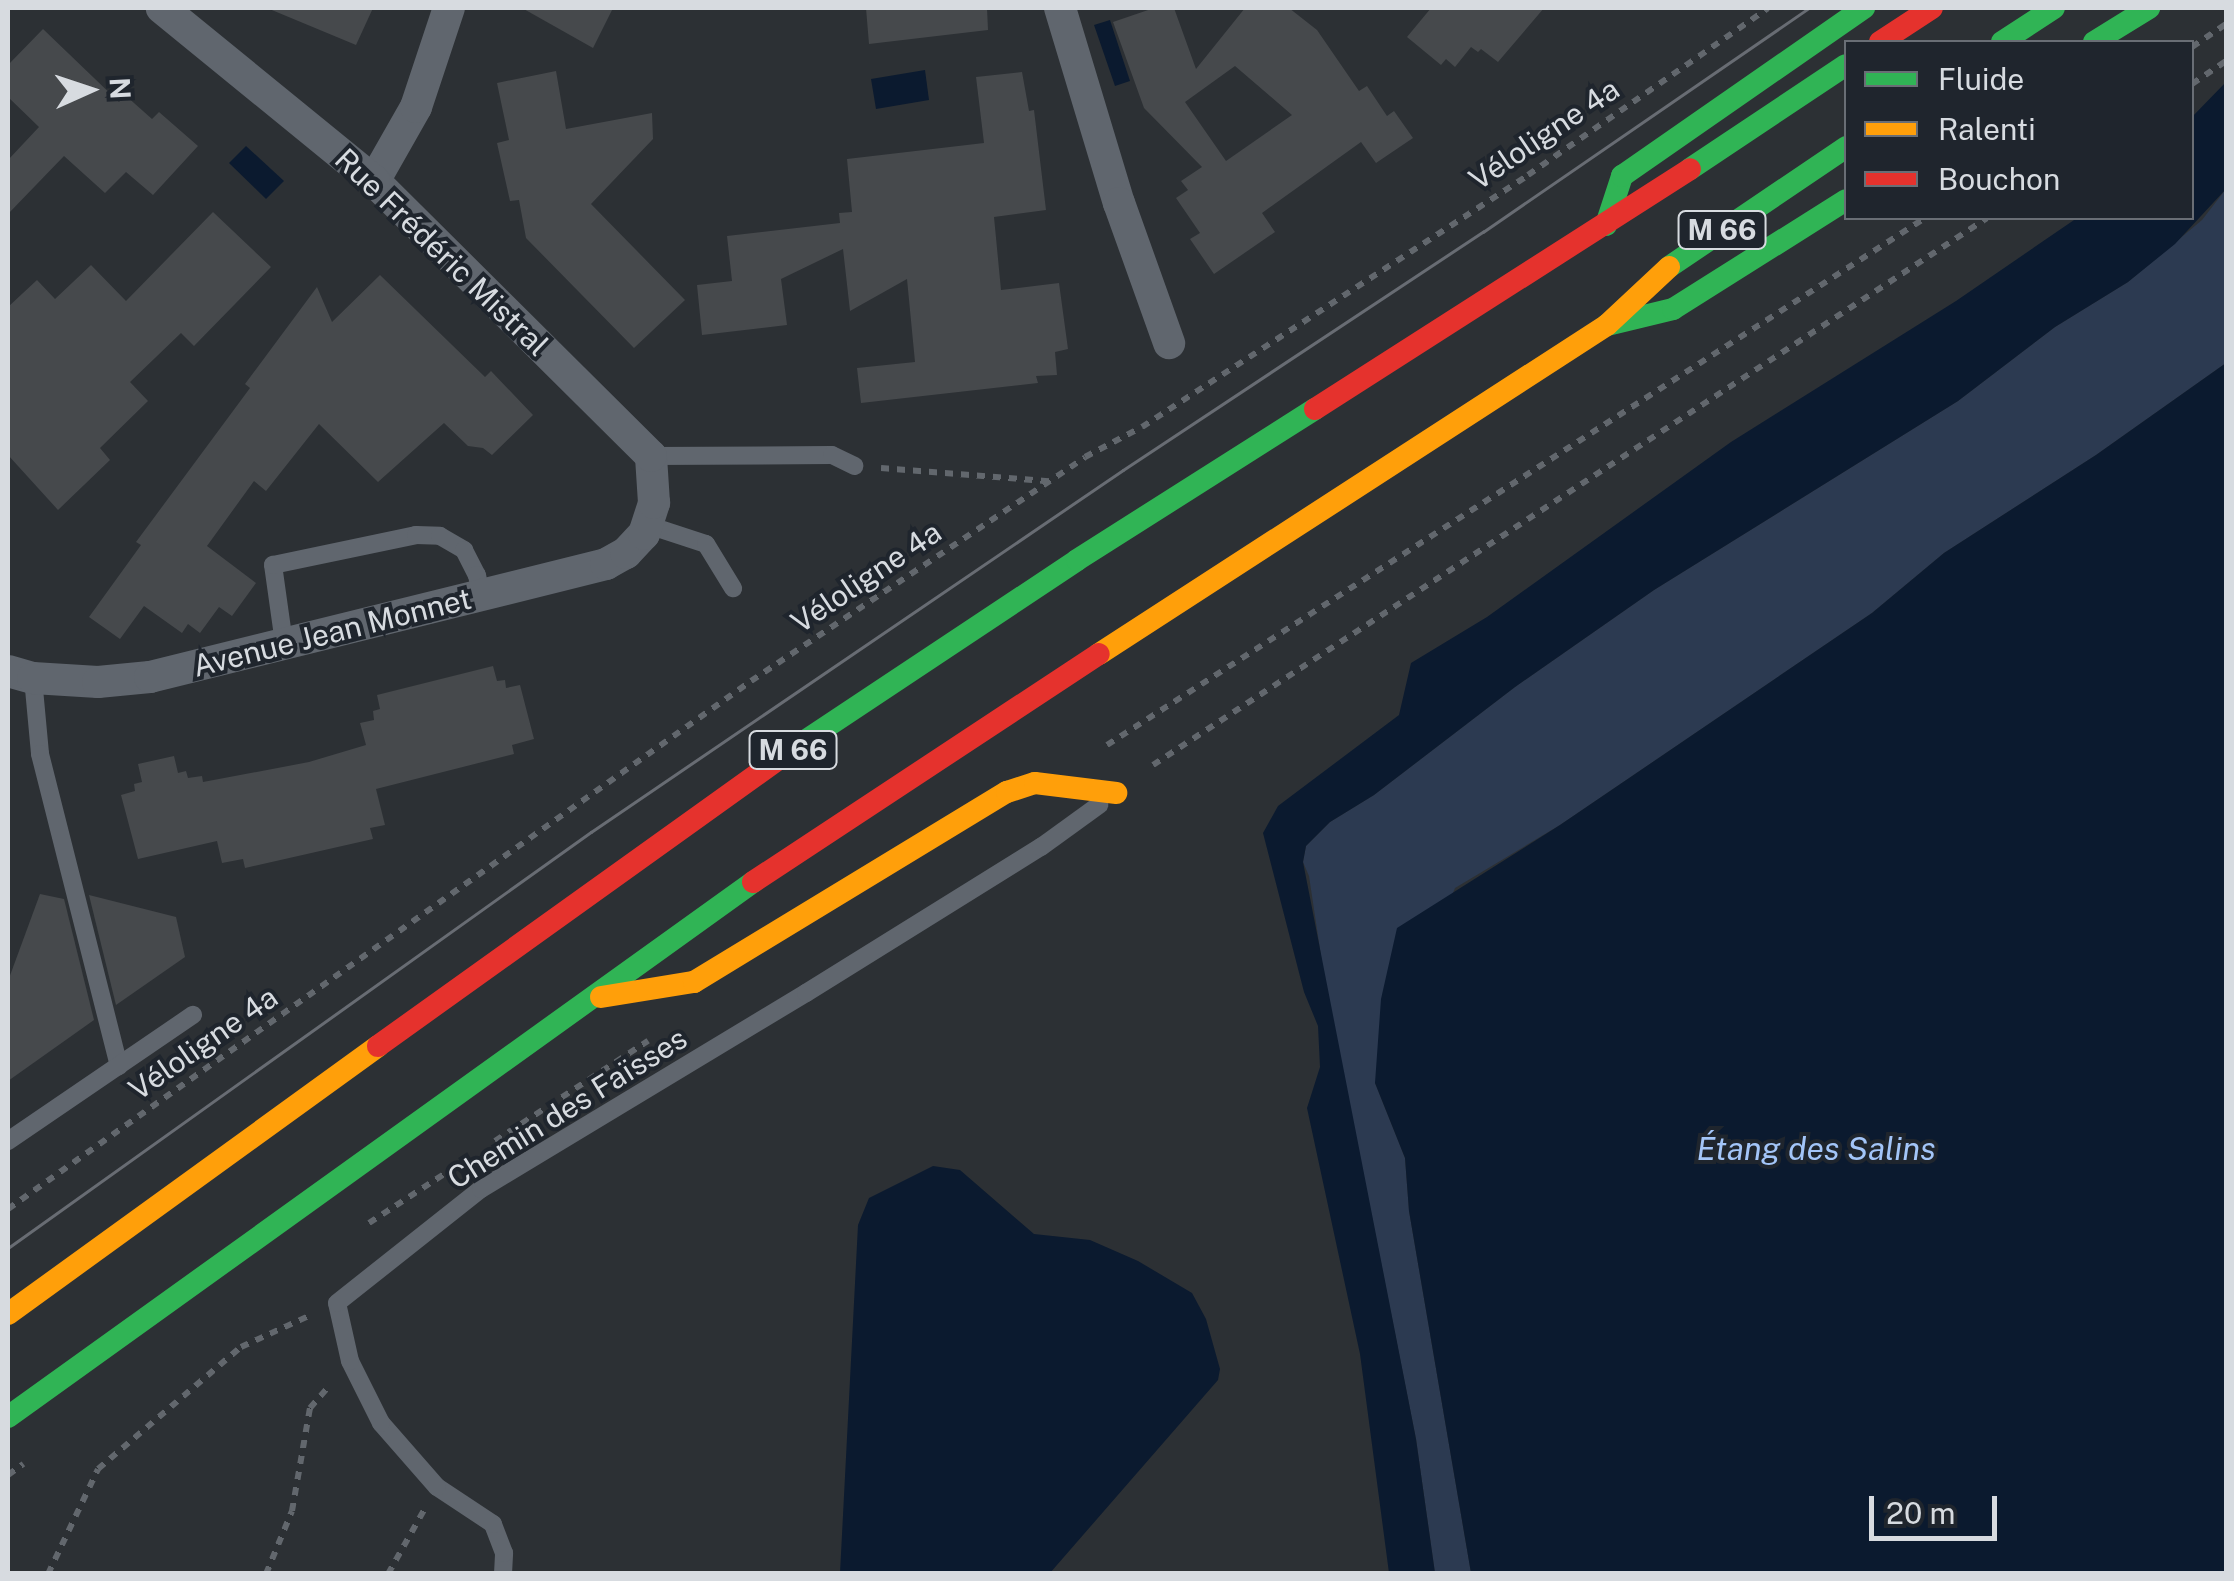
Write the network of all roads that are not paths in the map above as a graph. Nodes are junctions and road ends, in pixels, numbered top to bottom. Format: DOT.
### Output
graph roads {
  1 [pos="162,8"];
  2 [pos="449,8"];
  3 [pos="1060,8"];
  4 [pos="1864,8"];
  5 [pos="1932,8"];
  6 [pos="2054,8"];
  7 [pos="2149,8"];
  8 [pos="1883,40"];
  9 [pos="2005,40"];
  10 [pos="2097,40"];
  11 [pos="1844,66"];
  12 [pos="1844,148"];
  13 [pos="374,181"];
  14 [pos="1844,201"];
  15 [pos="1606,226"];
  16 [pos="1607,325"];
  17 [pos="1169,342"];
  18 [pos="651,456"];
  19 [pos="855,466"];
  20 [pos="646,530"];
  21 [pos="733,588"];
  22 [pos="481,595"];
  23 [pos="284,643"];
  24 [pos="14,672"];
  25 [pos="1116,793"];
  26 [pos="588,998"];
  27 [pos="194,1015"];
  28 [pos="119,1066"];
  29 [pos="8,1141"];
  30 [pos="8,1314"];
  31 [pos="8,1416"];
  32 [pos="503,1574"];
  1 -- 13 [label="street, Rue Frédéric Mistral"];
  2 -- 13 [label="street"];
  3 -- 17 [label="street"];
  4 -- 15 [label="main road"];
  5 -- 8 [label="main road"];
  6 -- 9 [label="main road"];
  7 -- 10 [label="main road"];
  11 -- 15 [label="main road, M 66"];
  12 -- 16 [label="main road, M 66"];
  13 -- 18 [label="street, Rue Frédéric Mistral"];
  14 -- 16 [label="main road"];
  15 -- 30 [label="main road, M 66"];
  16 -- 26 [label="main road, M 66"];
  18 -- 19 [label="lane"];
  18 -- 20 [label="street"];
  20 -- 21 [label="lane"];
  20 -- 22 [label="street, Avenue Jean Monnet"];
  22 -- 23 [label="street, Avenue Jean Monnet"];
  22 -- 23 [label="lane"];
  23 -- 24 [label="street, Avenue Jean Monnet"];
  24 -- 28 [label="lane"];
  25 -- 26 [label="main road, M 66"];
  25 -- 32 [label="lane, Chemin des Faïsses"];
  26 -- 31 [label="main road, M 66"];
  27 -- 28 [label="lane"];
  28 -- 29 [label="lane"];
}
